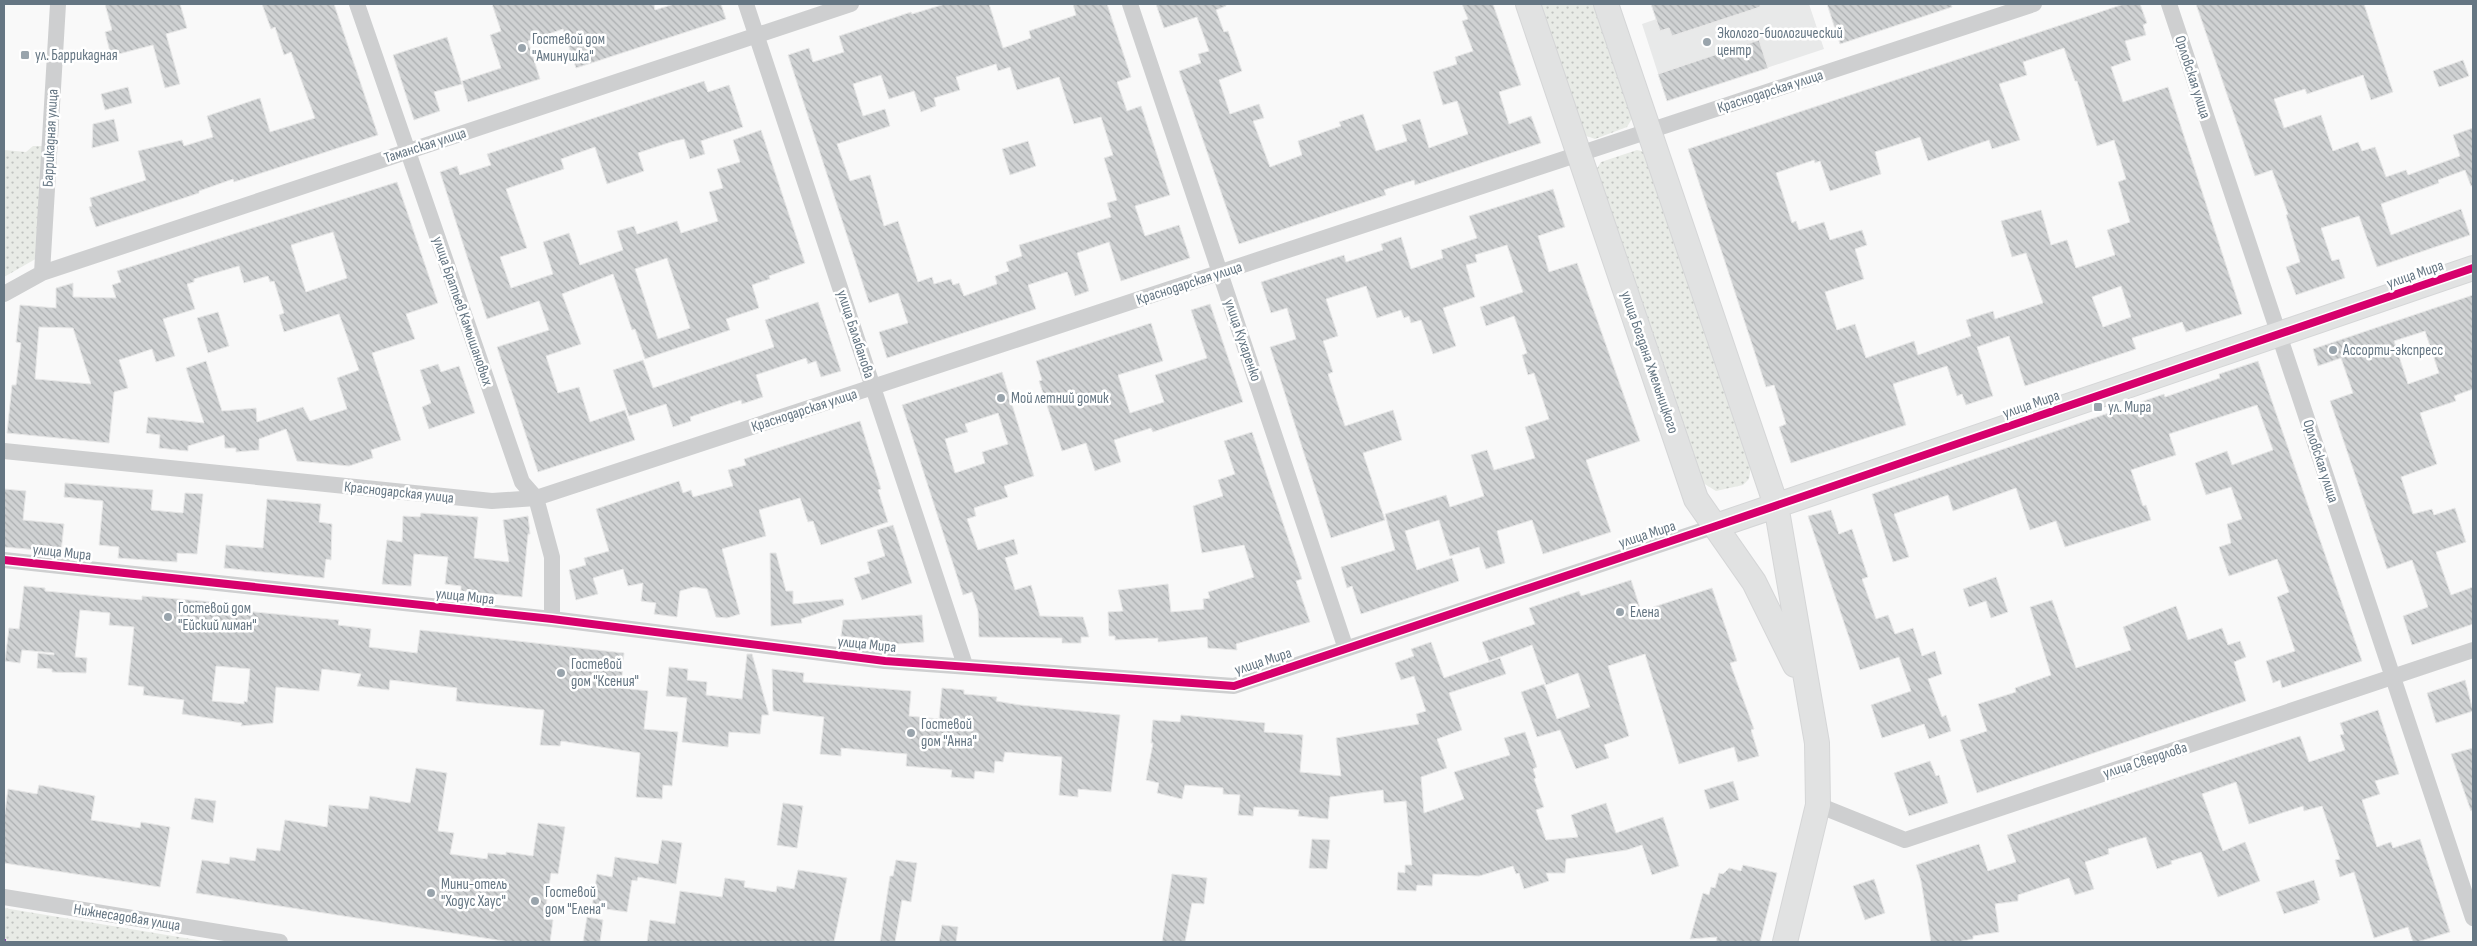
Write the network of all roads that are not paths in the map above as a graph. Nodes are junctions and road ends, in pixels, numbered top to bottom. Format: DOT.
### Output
graph roads {
  1 [pos="58,4"];
  2 [pos="357,4"];
  3 [pos="746,4"];
  4 [pos="851,4"];
  5 [pos="1130,4"];
  6 [pos="1528,4"];
  7 [pos="1606,4"];
  8 [pos="2034,4"];
  9 [pos="2169,4"];
  10 [pos="756,34"];
  11 [pos="1649,131"];
  12 [pos="407,151"];
  13 [pos="1580,154"];
  14 [pos="2473,268"];
  15 [pos="1220,272"];
  16 [pos="42,273"];
  17 [pos="4,294"];
  18 [pos="2279,334"];
  19 [pos="873,387"];
  20 [pos="4,451"];
  21 [pos="536,498"];
  22 [pos="1776,505"];
  23 [pos="1716,526"];
  24 [pos="4,560"];
  25 [pos="552,619"];
  26 [pos="1346,648"];
  27 [pos="2473,650"];
  28 [pos="965,665"];
  29 [pos="2393,677"];
  30 [pos="1810,701"];
  31 [pos="1818,805"];
  32 [pos="4,897"];
  33 [pos="2473,918"];
  34 [pos="280,942"];
  35 [pos="1785,942"];
  1 -- 16 [label="street, Баррикадная улица"];
  2 -- 12 [label="street, улица Братьев Камышановых"];
  3 -- 10 [label="street, улица Балабанова"];
  4 -- 10 [label="street, Таманская улица"];
  5 -- 15 [label="street, улица Кухаренко"];
  6 -- 13 [label="main road, улица Богдана Хмельницкого"];
  7 -- 11 [label="main road, улица Богдана Хмельницкого"];
  8 -- 11 [label="street, Краснодарская улица"];
  9 -- 18 [label="street, Орловская улица"];
  10 -- 12 [label="street, Таманская улица"];
  10 -- 19 [label="street, улица Балабанова"];
  11 -- 13 [label="street, Краснодарская улица"];
  11 -- 22 [label="main road, улица Богдана Хмельницкого"];
  12 -- 16 [label="street, Таманская улица"];
  12 -- 21 [label="street, улица Братьев Камышановых"];
  13 -- 15 [label="street, Краснодарская улица"];
  13 -- 23 [label="main road, улица Богдана Хмельницкого"];
  14 -- 18 [label="main road, улица Мира"];
  15 -- 19 [label="street, Краснодарская улица"];
  15 -- 26 [label="street, улица Кухаренко"];
  16 -- 17 [label="street, Таманская улица"];
  18 -- 22 [label="main road, улица Мира"];
  18 -- 29 [label="street, Орловская улица"];
  19 -- 21 [label="street, Краснодарская улица"];
  19 -- 28 [label="street, улица Балабанова"];
  20 -- 21 [label="street, Краснодарская улица"];
  21 -- 25 [label="street, улица Братьев Камышановых"];
  22 -- 23 [label="main road, улица Мира"];
  22 -- 30 [label="main road, улица Богдана Хмельницкого"];
  23 -- 26 [label="street, улица Мира"];
  23 -- 30 [label="main road, улица Богдана Хмельницкого"];
  24 -- 25 [label="street, улица Мира"];
  25 -- 28 [label="street, улица Мира"];
  26 -- 28 [label="street, улица Мира"];
  27 -- 29 [label="street, улица Свердлова"];
  29 -- 31 [label="street, улица Свердлова"];
  29 -- 33 [label="street, Орловская улица"];
  30 -- 31 [label="main road, улица Богдана Хмельницкого"];
  31 -- 35 [label="main road, улица Богдана Хмельницкого"];
  32 -- 34 [label="street, Нижнесадовая улица"];
}
